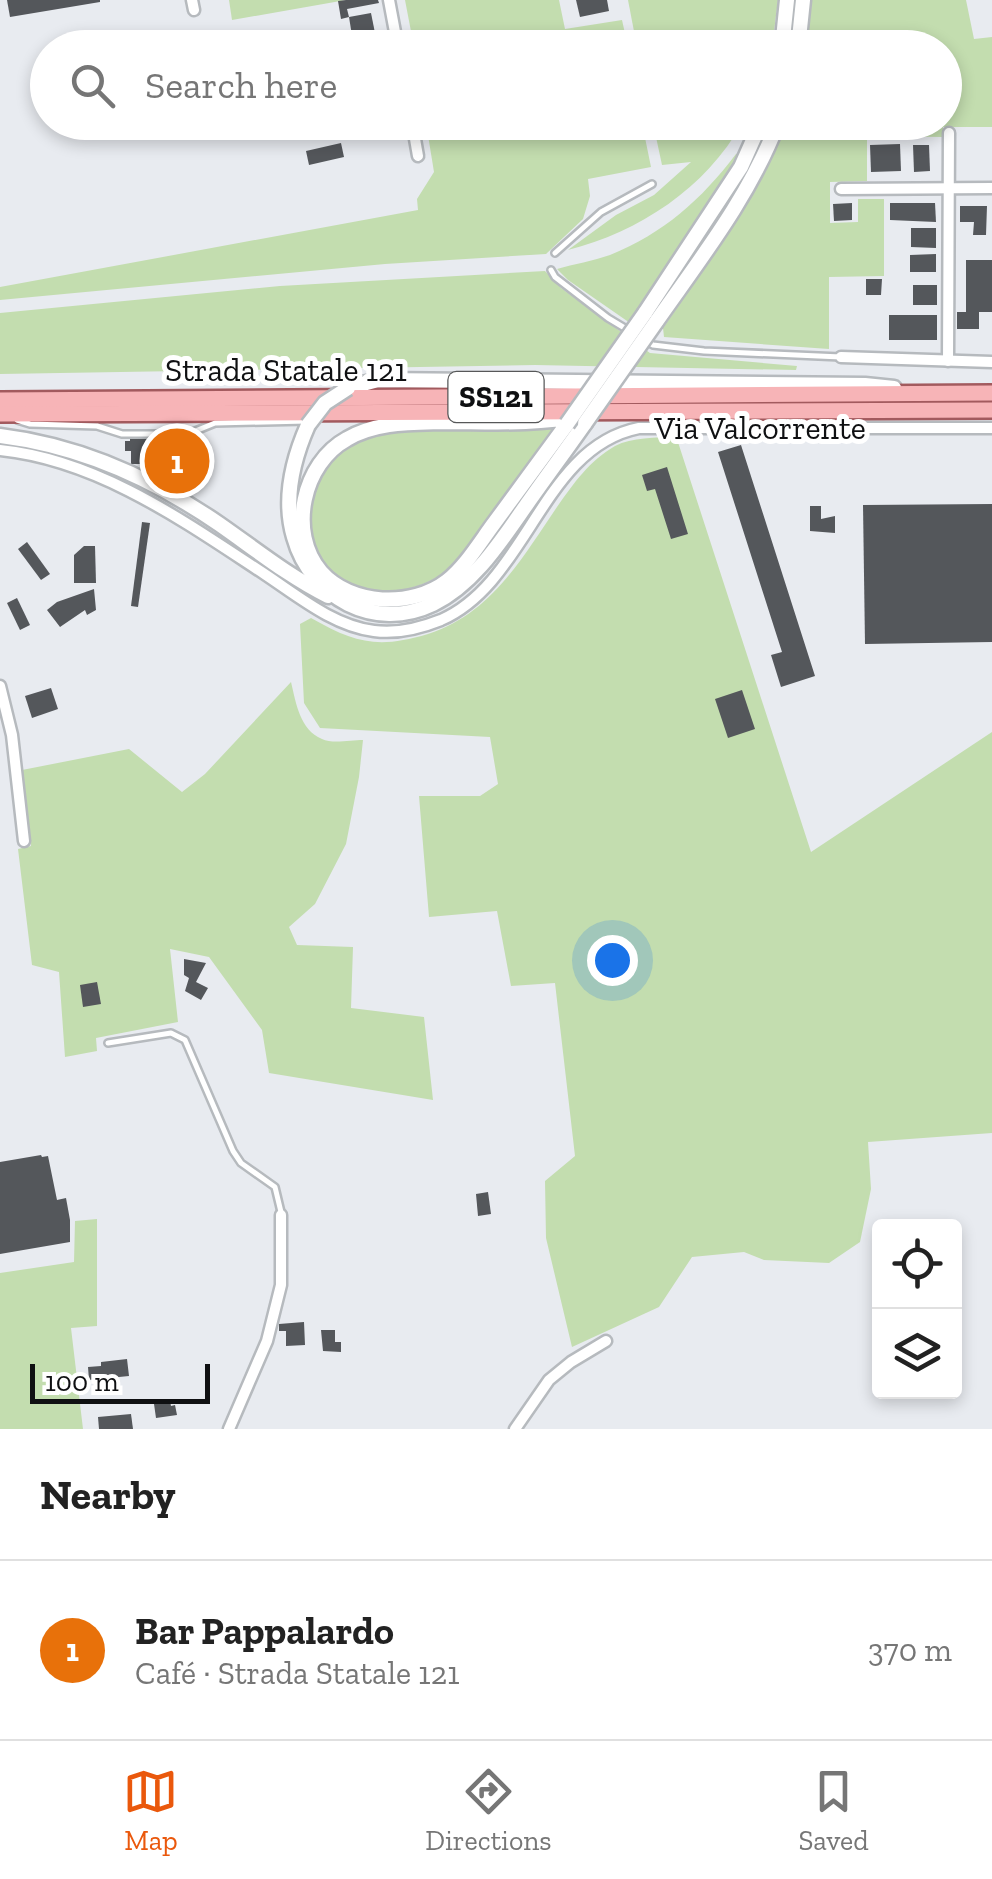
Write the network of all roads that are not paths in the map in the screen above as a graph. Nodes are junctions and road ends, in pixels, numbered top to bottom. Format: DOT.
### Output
graph roads {
  1 [pos="389,0"];
  2 [pos="787,0"];
  3 [pos="802,0"];
  4 [pos="395,30"];
  5 [pos="784,30"];
  6 [pos="800,30"];
  7 [pos="415,140"];
  8 [pos="753,140"];
  9 [pos="770,140"];
  10 [pos="949,140"];
  11 [pos="418,156"];
  12 [pos="652,184"];
  13 [pos="949,188"];
  14 [pos="992,188"];
  15 [pos="841,189"];
  16 [pos="555,254"];
  17 [pos="551,270"];
  18 [pos="650,318"];
  19 [pos="841,357"];
  20 [pos="948,361"];
  21 [pos="992,362"];
  22 [pos="992,393"];
  23 [pos="954,394"];
  24 [pos="0,400"];
  25 [pos="992,410"];
  26 [pos="604,412"];
  27 [pos="0,415"];
  28 [pos="992,428"];
  29 [pos="0,436"];
  30 [pos="0,450"];
  31 [pos="345,605"];
  32 [pos="0,686"];
  33 [pos="24,841"];
  34 [pos="108,1044"];
  35 [pos="281,1215"];
  36 [pos="606,1341"];
  37 [pos="229,1429"];
  38 [pos="514,1429"];
  1 -- 4 [label="street"];
  2 -- 5 [label="main road"];
  3 -- 6 [label="main road"];
  7 -- 11 [label="street"];
  8 -- 18 [label="main road"];
  9 -- 18 [label="main road"];
  10 -- 13 [label="street"];
  12 -- 16 [label="lane"];
  13 -- 14 [label="street"];
  13 -- 15 [label="street"];
  13 -- 20 [label="street"];
  17 -- 19 [label="lane"];
  18 -- 26 [label="main road, bridge"];
  18 -- 31 [label="main road, bridge"];
  19 -- 20 [label="street"];
  20 -- 21 [label="street"];
  22 -- 23 [label="main road, Strada Statale 121 / SS121"];
  23 -- 24 [label="main road, Strada Statale 121 / SS121"];
  23 -- 31 [label="main road, bridge"];
  25 -- 26 [label="main road, Strada Statale 121 / SS121"];
  26 -- 27 [label="main road, Strada Statale 121 / SS121"];
  28 -- 30 [label="street, Via Valcorrente"];
  29 -- 31 [label="main road"];
  32 -- 33 [label="street"];
  34 -- 35 [label="lane"];
  35 -- 37 [label="street"];
  36 -- 38 [label="street"];
}
